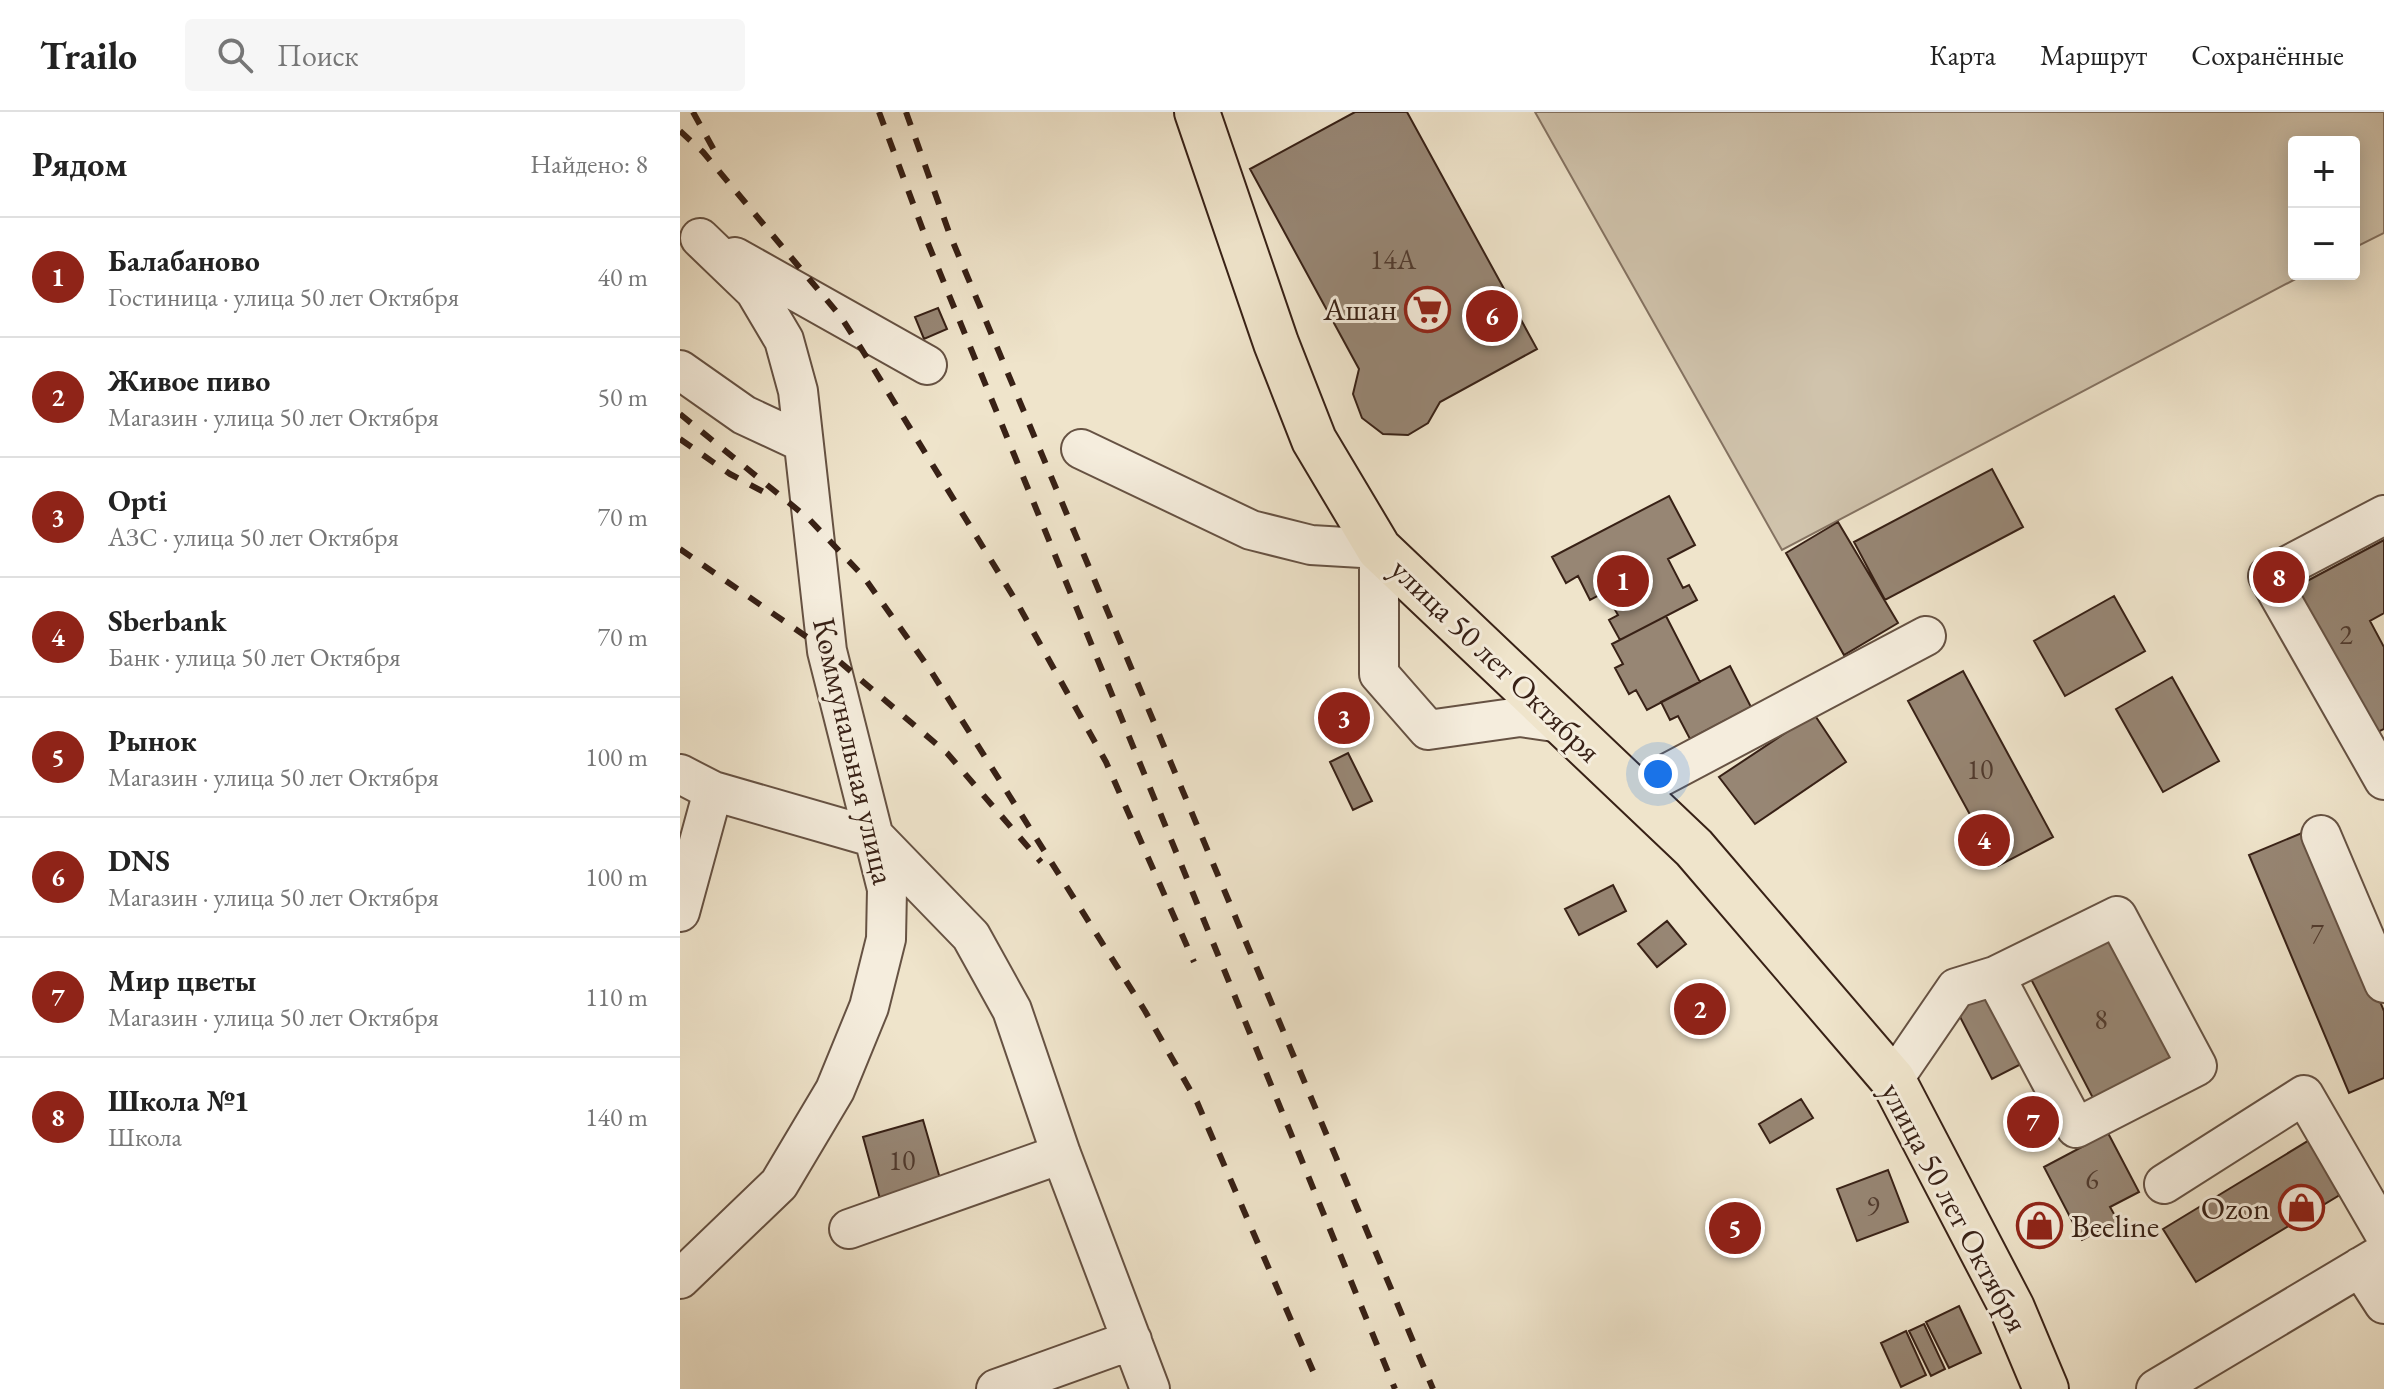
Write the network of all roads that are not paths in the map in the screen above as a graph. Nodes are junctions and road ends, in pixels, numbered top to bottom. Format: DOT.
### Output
graph roads {
  1 [pos="1197,112"];
  2 [pos="690,233"];
  3 [pos="927,365"];
  4 [pos="680,370"];
  5 [pos="802,442"];
  6 [pos="1081,449"];
  7 [pos="2384,515"];
  8 [pos="1379,549"];
  9 [pos="1926,636"];
  10 [pos="1561,723"];
  11 [pos="2384,780"];
  12 [pos="697,782"];
  13 [pos="1634,791"];
  14 [pos="2321,835"];
  15 [pos="876,838"];
  16 [pos="680,912"];
  17 [pos="1995,976"];
  18 [pos="2384,983"];
  19 [pos="1893,1080"];
  20 [pos="1061,1154"];
  21 [pos="2164,1184"];
  22 [pos="849,1229"];
  23 [pos="2384,1233"];
  24 [pos="2372,1260"];
  25 [pos="680,1279"];
  26 [pos="2384,1304"];
  27 [pos="1132,1340"];
  28 [pos="996,1389"];
  29 [pos="1150,1389"];
  30 [pos="2046,1389"];
  31 [pos="2156,1389"];
  1 -- 8 [label="main road, улица 50 лет Октября"];
  2 -- 3 [label="street"];
  2 -- 5 [label="street, Коммунальная улица"];
  4 -- 5 [label="street"];
  5 -- 15 [label="street, Коммунальная улица"];
  6 -- 8 [label="street"];
  7 -- 11 [label="street"];
  8 -- 10 [label="main road, улица 50 лет Октября"];
  8 -- 10 [label="street"];
  9 -- 13 [label="street"];
  10 -- 13 [label="main road, улица 50 лет Октября"];
  12 -- 15 [label="street"];
  12 -- 16 [label="street"];
  13 -- 19 [label="main road, улица 50 лет Октября"];
  14 -- 18 [label="street"];
  15 -- 20 [label="street"];
  15 -- 25 [label="street, Коммунальная улица"];
  17 -- 17 [label="street"];
  17 -- 19 [label="street"];
  19 -- 30 [label="main road, улица 50 лет Октября"];
  20 -- 22 [label="street"];
  20 -- 27 [label="street"];
  21 -- 23 [label="street"];
  24 -- 26 [label="street"];
  24 -- 31 [label="street"];
  27 -- 28 [label="street"];
  27 -- 29 [label="street"];
}
